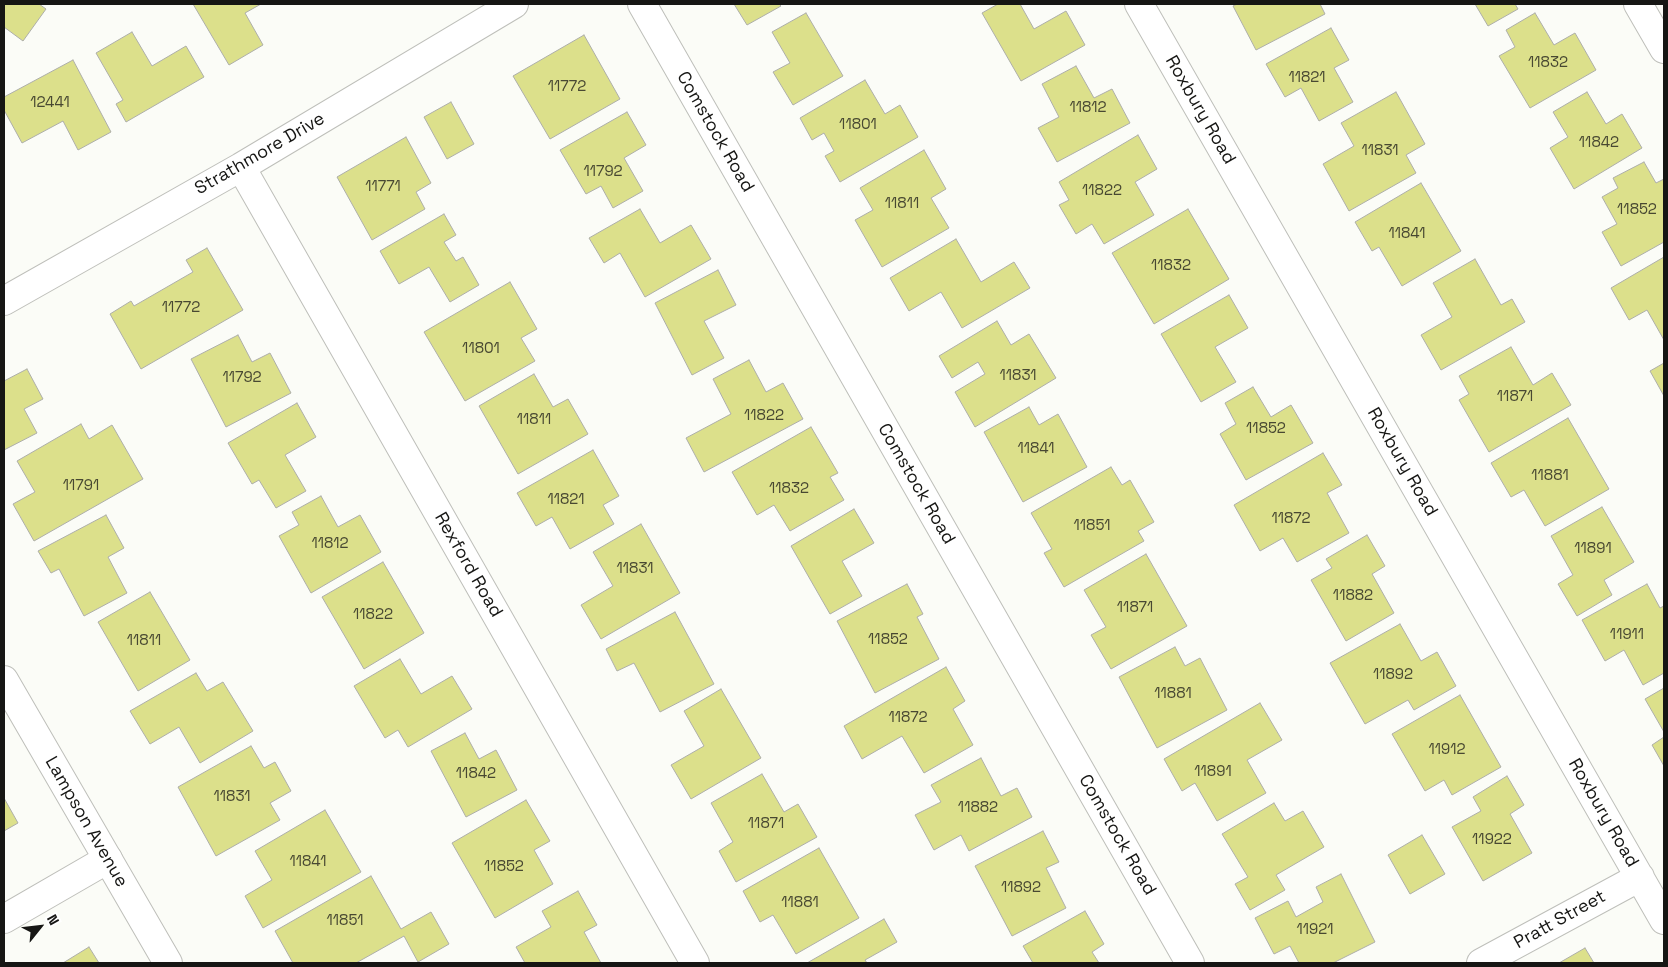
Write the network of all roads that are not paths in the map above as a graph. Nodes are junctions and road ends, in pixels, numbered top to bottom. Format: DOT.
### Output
graph roads {
  1 [pos="514,4"];
  2 [pos="642,4"];
  3 [pos="1139,4"];
  4 [pos="1638,4"];
  5 [pos="480,12"];
  6 [pos="1664,49"];
  7 [pos="241,167"];
  8 [pos="4,301"];
  9 [pos="4,680"];
  10 [pos="108,859"];
  11 [pos="1640,877"];
  12 [pos="4,919"];
  13 [pos="1664,920"];
  14 [pos="168,963"];
  15 [pos="695,963"];
  16 [pos="1190,963"];
  17 [pos="1481,963"];
  1 -- 5 [label="street, Strathmore Drive"];
  2 -- 16 [label="street, Comstock Road"];
  3 -- 11 [label="street, Roxbury Road"];
  4 -- 6 [label="street"];
  5 -- 7 [label="street, Strathmore Drive"];
  7 -- 8 [label="street, Strathmore Drive"];
  7 -- 15 [label="street, Rexford Road"];
  9 -- 10 [label="street, Lampson Avenue"];
  10 -- 12 [label="street"];
  10 -- 14 [label="street, Lampson Avenue"];
  11 -- 13 [label="street, Roxbury Road"];
  11 -- 17 [label="street, Pratt Street"];
}
